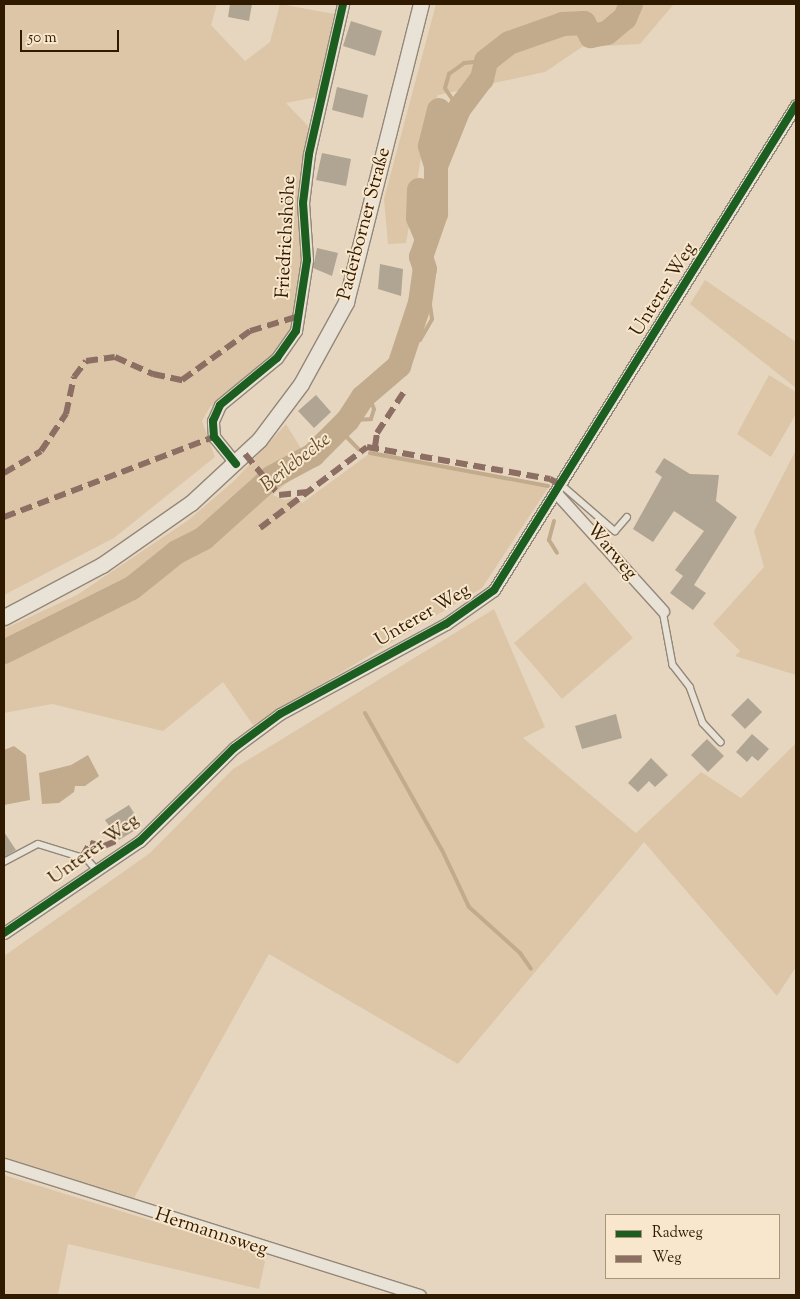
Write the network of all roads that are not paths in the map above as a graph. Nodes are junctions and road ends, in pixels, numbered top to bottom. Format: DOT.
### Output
graph roads {
  1 [pos="343,4"];
  2 [pos="420,4"];
  3 [pos="796,105"];
  4 [pos="236,464"];
  5 [pos="560,490"];
  6 [pos="627,517"];
  7 [pos="663,611"];
  8 [pos="4,617"];
  9 [pos="721,742"];
  10 [pos="4,862"];
  11 [pos="97,870"];
  12 [pos="4,933"];
  13 [pos="4,1164"];
  14 [pos="420,1295"];
  1 -- 4 [label="street, Friedrichshöhe"];
  2 -- 4 [label="main road, Paderborner Straße"];
  3 -- 5 [label="street, Unterer Weg"];
  4 -- 8 [label="main road, Paderborner Straße"];
  5 -- 6 [label="lane"];
  5 -- 7 [label="street, Warweg"];
  5 -- 11 [label="street, Unterer Weg"];
  7 -- 9 [label="lane"];
  10 -- 11 [label="lane"];
  11 -- 12 [label="street, Unterer Weg"];
  13 -- 14 [label="street, Hermannsweg"];
}
